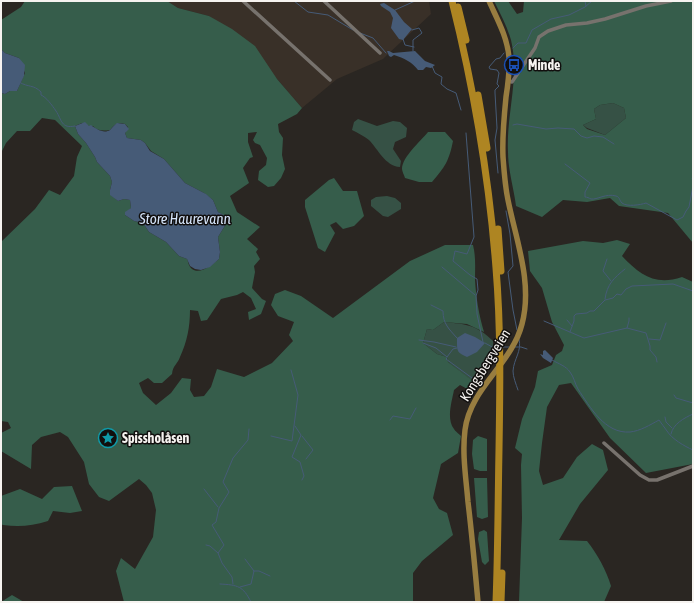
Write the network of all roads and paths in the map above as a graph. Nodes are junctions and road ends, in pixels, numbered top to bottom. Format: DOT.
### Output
graph roads {
  1 [pos="243,1"];
  2 [pos="324,1"];
  3 [pos="452,1"];
  4 [pos="457,1"];
  5 [pos="489,1"];
  6 [pos="672,1"];
  7 [pos="380,53"];
  8 [pos="330,80"];
  9 [pos="510,82"];
  10 [pos="502,327"];
  11 [pos="502,383"];
  12 [pos="604,443"];
  13 [pos="693,466"];
  14 [pos="478,602"];
  15 [pos="496,602"];
  16 [pos="501,602"];
  1 -- 8 [label="street"];
  2 -- 7 [label="street"];
  3 -- 10 [label="highway"];
  4 -- 10 [label="highway"];
  5 -- 9 [label="main road, Kongsbergveien"];
  6 -- 9 [label="street"];
  9 -- 14 [label="main road, Kongsbergveien"];
  10 -- 11 [label="highway"];
  11 -- 15 [label="highway"];
  11 -- 16 [label="highway"];
  12 -- 13 [label="street"];
}
